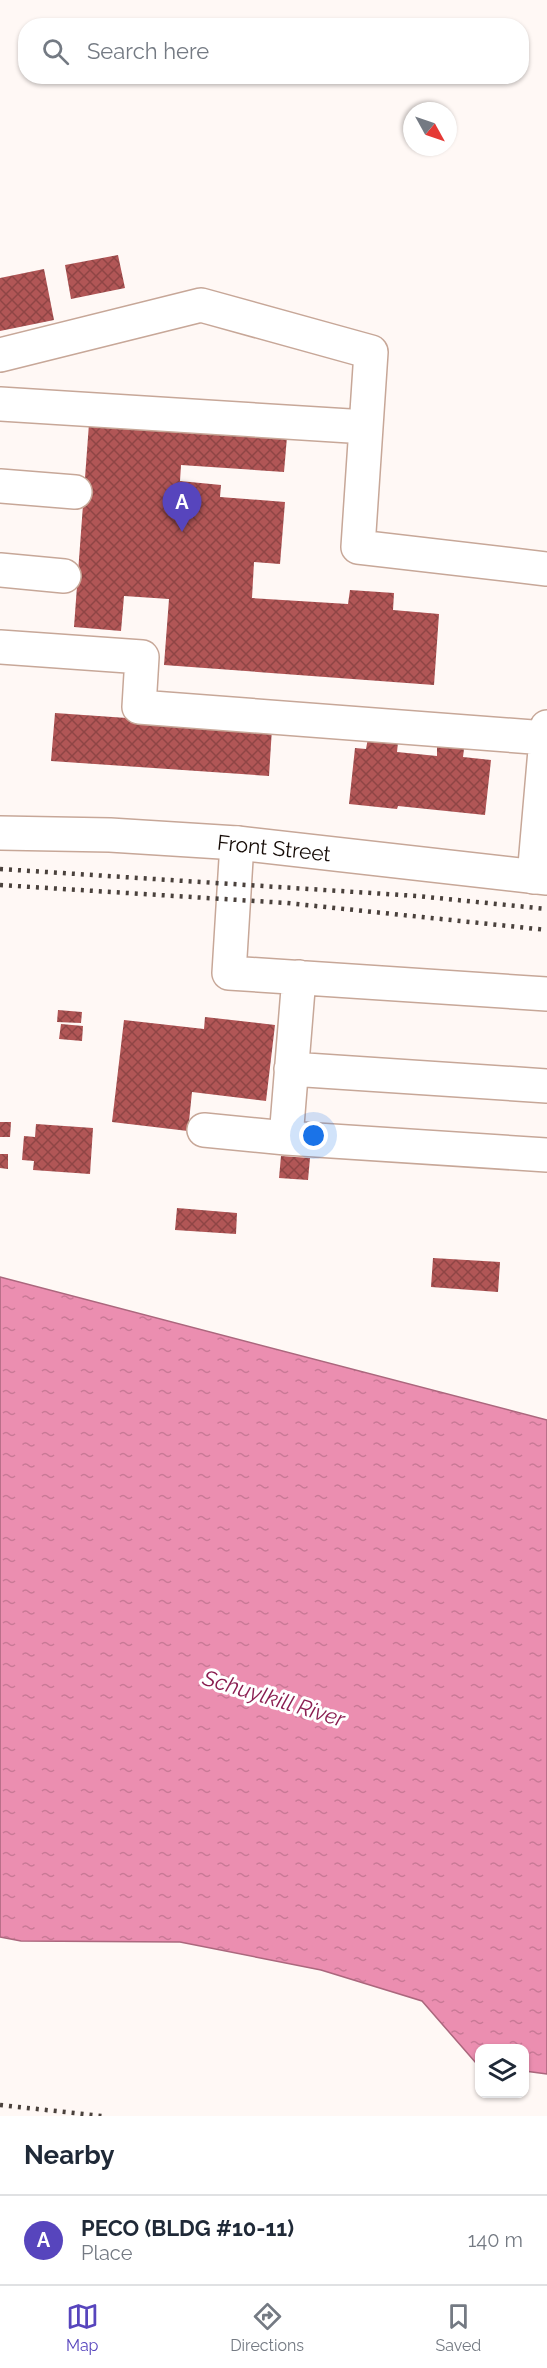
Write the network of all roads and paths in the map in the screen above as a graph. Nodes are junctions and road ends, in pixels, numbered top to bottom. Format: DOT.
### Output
graph roads {
  1 [pos="0,355"];
  2 [pos="0,404"];
  3 [pos="366,427"];
  4 [pos="0,486"];
  5 [pos="75,492"];
  6 [pos="547,569"];
  7 [pos="0,570"];
  8 [pos="64,576"];
  9 [pos="0,647"];
  10 [pos="547,733"];
  11 [pos="0,833"];
  12 [pos="237,843"];
  13 [pos="541,878"];
  14 [pos="298,977"];
  15 [pos="547,994"];
  16 [pos="291,1069"];
  17 [pos="547,1086"];
  18 [pos="204,1130"];
  19 [pos="286,1137"];
  20 [pos="547,1155"];
  1 -- 3 [label="main road"];
  2 -- 3 [label="main road"];
  3 -- 6 [label="main road"];
  4 -- 5 [label="main road"];
  7 -- 8 [label="main road"];
  9 -- 10 [label="main road"];
  10 -- 13 [label="main road"];
  11 -- 12 [label="main road, Front Street"];
  12 -- 13 [label="main road, Front Street"];
  12 -- 14 [label="main road"];
  14 -- 15 [label="main road"];
  14 -- 16 [label="main road"];
  16 -- 17 [label="main road"];
  16 -- 19 [label="main road"];
  18 -- 19 [label="main road"];
  19 -- 20 [label="main road"];
}
